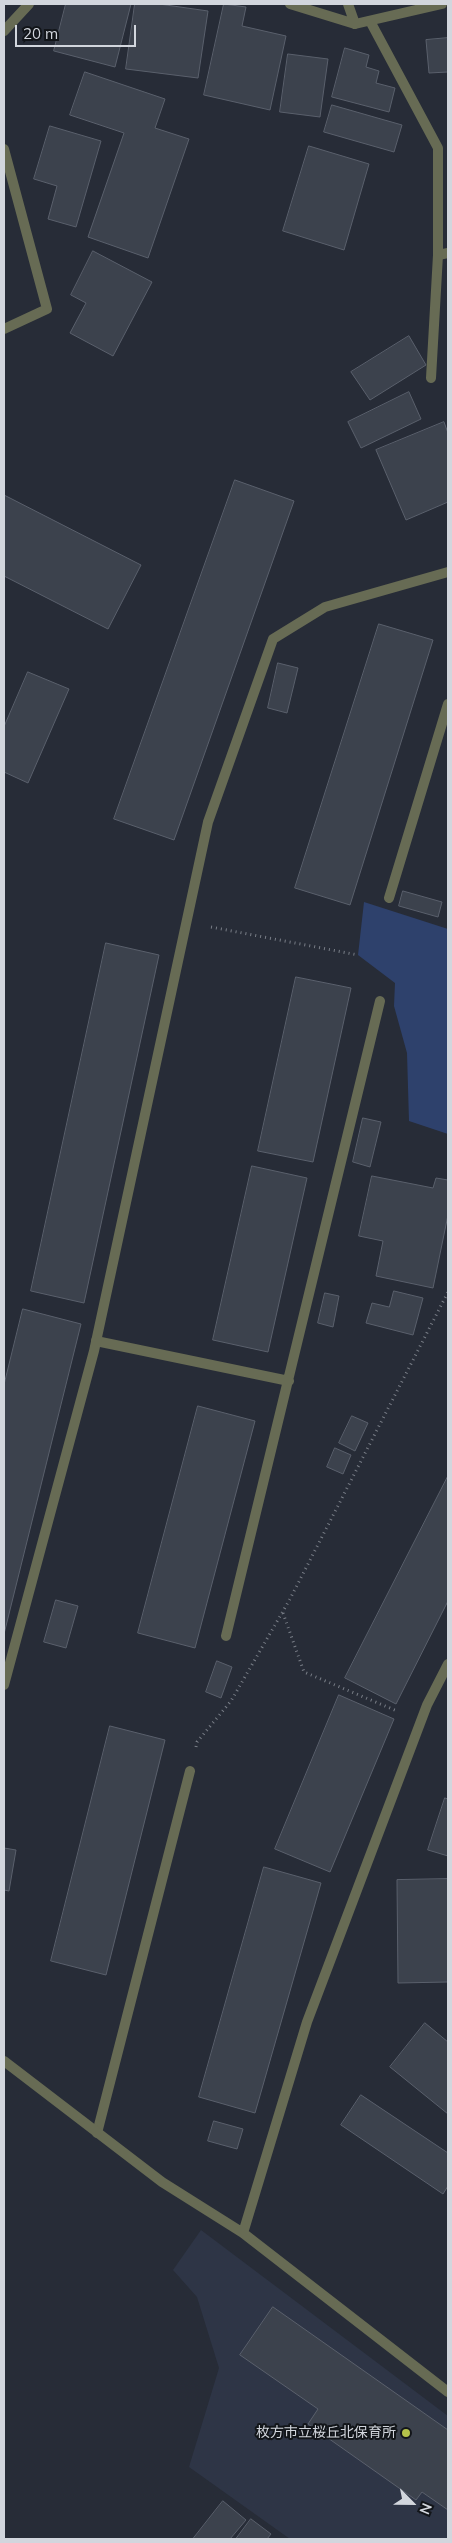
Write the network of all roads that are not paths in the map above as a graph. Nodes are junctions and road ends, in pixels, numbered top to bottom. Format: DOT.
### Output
graph roads {
  1 [pos="29,4"];
  2 [pos="290,4"];
  3 [pos="348,4"];
  4 [pos="442,4"];
  5 [pos="370,21"];
  6 [pos="356,24"];
  7 [pos="4,31"];
  8 [pos="4,149"];
  9 [pos="443,254"];
  10 [pos="4,329"];
  11 [pos="431,378"];
  12 [pos="448,572"];
  13 [pos="448,704"];
  14 [pos="389,898"];
  15 [pos="380,1001"];
  16 [pos="96,1341"];
  17 [pos="289,1381"];
  18 [pos="226,1636"];
  19 [pos="448,1664"];
  20 [pos="4,1685"];
  21 [pos="190,1772"];
  22 [pos="4,2061"];
  23 [pos="96,2133"];
  24 [pos="243,2233"];
  25 [pos="448,2392"];
  1 -- 7 [label="street"];
  2 -- 6 [label="street"];
  3 -- 6 [label="street"];
  4 -- 5 [label="street"];
  5 -- 6 [label="street"];
  5 -- 9 [label="street"];
  8 -- 10 [label="street"];
  9 -- 11 [label="street"];
  12 -- 16 [label="street"];
  13 -- 14 [label="street"];
  15 -- 17 [label="street"];
  16 -- 17 [label="street"];
  16 -- 20 [label="street"];
  17 -- 18 [label="street"];
  19 -- 24 [label="street"];
  21 -- 23 [label="street"];
  22 -- 23 [label="street"];
  23 -- 24 [label="street"];
  24 -- 25 [label="street"];
}
